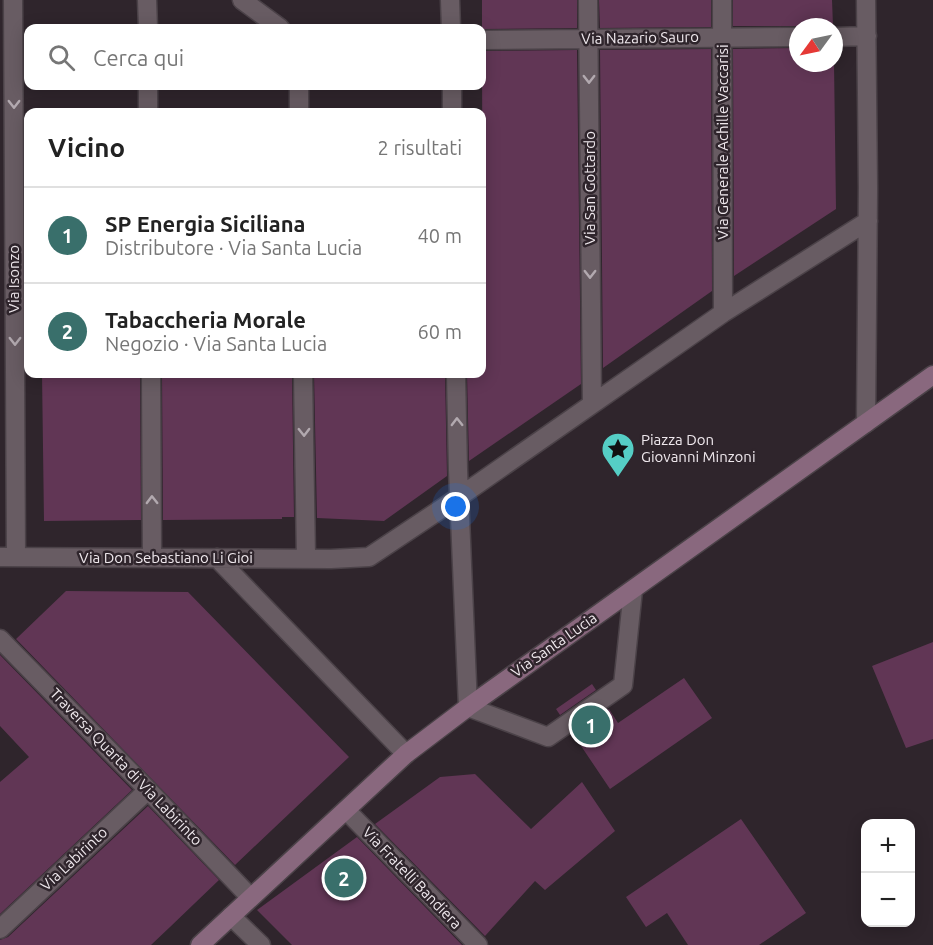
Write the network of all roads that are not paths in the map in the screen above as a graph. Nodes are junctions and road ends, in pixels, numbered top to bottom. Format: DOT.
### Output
graph roads {
  1 [pos="13,0"];
  2 [pos="147,0"];
  3 [pos="242,0"];
  4 [pos="450,0"];
  5 [pos="588,0"];
  6 [pos="722,0"];
  7 [pos="866,0"];
  8 [pos="147,24"];
  9 [pos="275,24"];
  10 [pos="451,24"];
  11 [pos="867,36"];
  12 [pos="789,37"];
  13 [pos="843,37"];
  14 [pos="722,38"];
  15 [pos="589,39"];
  16 [pos="486,40"];
  17 [pos="14,46"];
  18 [pos="148,90"];
  19 [pos="299,90"];
  20 [pos="452,90"];
  21 [pos="148,108"];
  22 [pos="299,108"];
  23 [pos="452,108"];
  24 [pos="868,221"];
  25 [pos="723,313"];
  26 [pos="933,375"];
  27 [pos="151,378"];
  28 [pos="303,378"];
  29 [pos="456,378"];
  30 [pos="592,404"];
  31 [pos="866,423"];
  32 [pos="459,497"];
  33 [pos="8,557"];
  34 [pos="152,558"];
  35 [pos="217,558"];
  36 [pos="306,558"];
  37 [pos="633,590"];
  38 [pos="0,639"];
  39 [pos="468,707"];
  40 [pos="406,754"];
  41 [pos="148,789"];
  42 [pos="346,810"];
  43 [pos="250,897"];
  44 [pos="231,916"];
  45 [pos="0,929"];
  46 [pos="200,945"];
  47 [pos="261,945"];
  48 [pos="477,945"];
  1 -- 17 [label="street, Via Isonzo"];
  2 -- 8 [label="street"];
  3 -- 9 [label="street"];
  4 -- 10 [label="street"];
  5 -- 15 [label="street, Via San Gottardo"];
  6 -- 14 [label="street, Via Generale Achille Vaccarisi"];
  7 -- 11 [label="street"];
  11 -- 13 [label="street"];
  11 -- 24 [label="street"];
  12 -- 14 [label="street, Via Nazario Sauro"];
  14 -- 15 [label="street, Via Nazario Sauro"];
  14 -- 25 [label="street, Via Generale Achille Vaccarisi"];
  15 -- 16 [label="street, Via Nazario Sauro"];
  15 -- 30 [label="street, Via San Gottardo, one-way"];
  17 -- 33 [label="street, Via Isonzo, one-way"];
  18 -- 21 [label="street"];
  19 -- 22 [label="street"];
  20 -- 23 [label="street"];
  24 -- 25 [label="street, Via Don Sebastiano Li Gioi"];
  24 -- 31 [label="street"];
  25 -- 30 [label="street, Via Don Sebastiano Li Gioi"];
  26 -- 31 [label="main road, Via Santa Lucia"];
  34 -- 27 [label="street, one-way"];
  28 -- 36 [label="street, one-way"];
  32 -- 29 [label="street, one-way"];
  30 -- 32 [label="street, Via Don Sebastiano Li Gioi"];
  31 -- 37 [label="main road, Via Santa Lucia"];
  32 -- 36 [label="street, Via Don Sebastiano Li Gioi"];
  32 -- 39 [label="street"];
  33 -- 34 [label="street, Via Don Sebastiano Li Gioi"];
  34 -- 35 [label="street, Via Don Sebastiano Li Gioi"];
  35 -- 36 [label="street, Via Don Sebastiano Li Gioi"];
  35 -- 40 [label="street"];
  37 -- 39 [label="main road, Via Santa Lucia"];
  37 -- 39 [label="street"];
  38 -- 41 [label="street, Traversa Quarta di Via Labirinto"];
  39 -- 40 [label="main road, Via Santa Lucia"];
  40 -- 42 [label="main road, Via Santa Lucia"];
  41 -- 43 [label="street, Traversa Quarta di Via Labirinto"];
  41 -- 45 [label="street, Via Labirinto"];
  42 -- 43 [label="main road, Via Santa Lucia"];
  42 -- 48 [label="street, Via Fratelli Bandiera"];
  43 -- 44 [label="main road, Via Santa Lucia"];
  44 -- 46 [label="main road, Via Santa Lucia"];
  44 -- 47 [label="street"];
}
